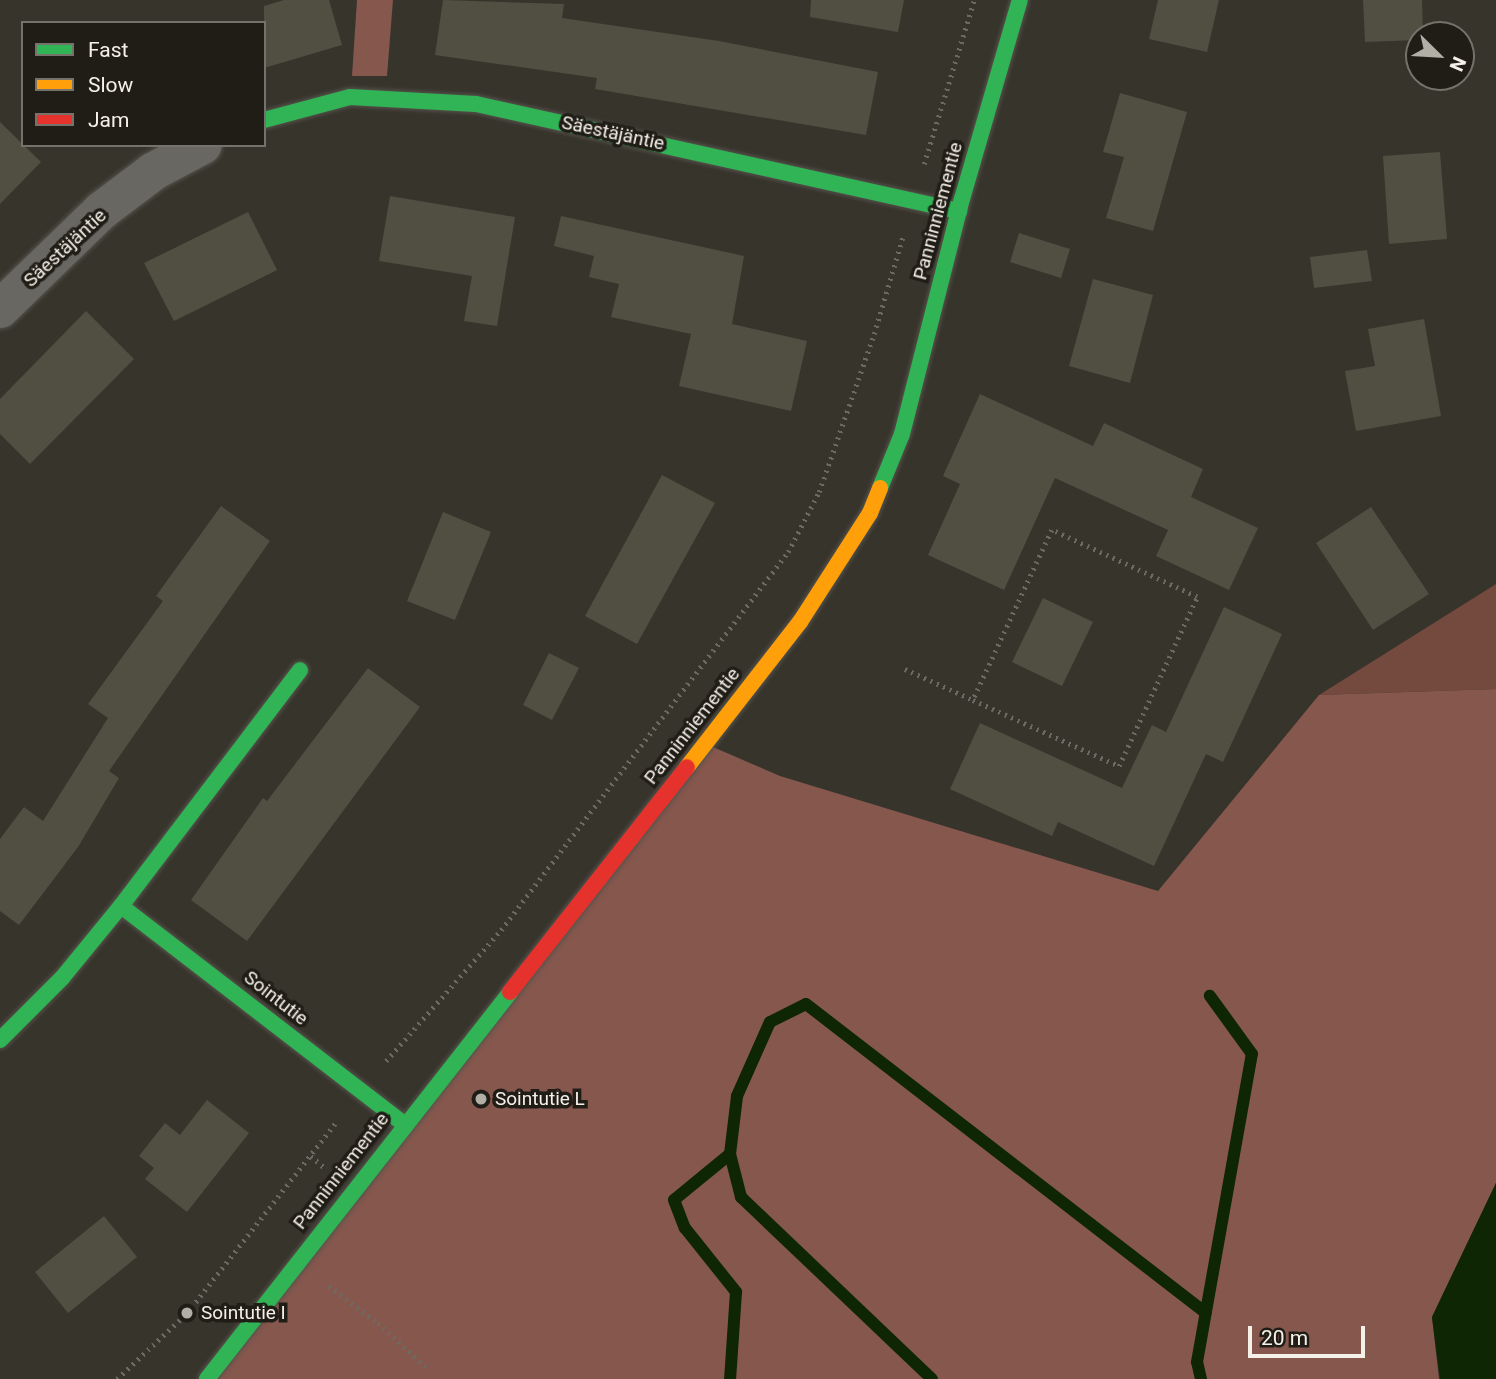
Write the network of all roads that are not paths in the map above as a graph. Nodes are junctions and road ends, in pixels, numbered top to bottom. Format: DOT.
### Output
graph roads {
  1 [pos="1020,0"];
  2 [pos="266,119"];
  3 [pos="199,147"];
  4 [pos="959,211"];
  5 [pos="0,309"];
  6 [pos="300,670"];
  7 [pos="121,906"];
  8 [pos="0,1040"];
  9 [pos="404,1124"];
  10 [pos="207,1379"];
  1 -- 4 [label="street, Panninniementie"];
  2 -- 4 [label="street, Säestäjäntie"];
  3 -- 5 [label="street, Säestäjäntie"];
  4 -- 9 [label="street, Panninniementie"];
  6 -- 7 [label="street"];
  7 -- 8 [label="street"];
  7 -- 9 [label="street, Sointutie"];
  9 -- 10 [label="street, Panninniementie"];
}
